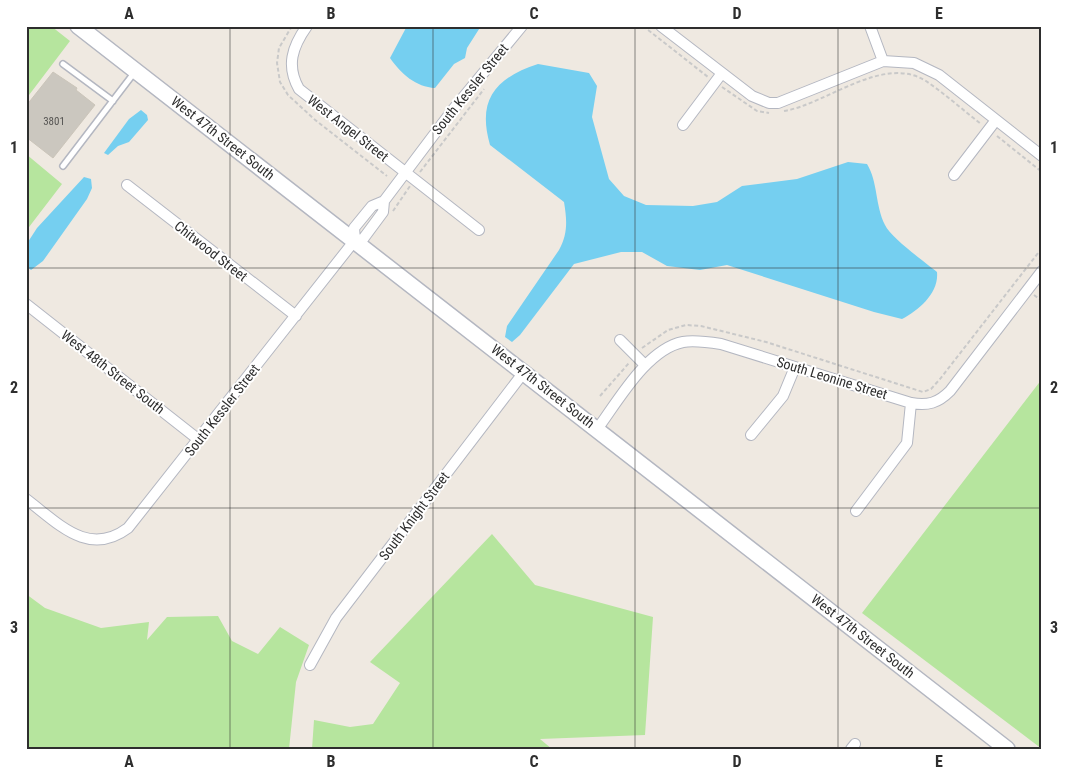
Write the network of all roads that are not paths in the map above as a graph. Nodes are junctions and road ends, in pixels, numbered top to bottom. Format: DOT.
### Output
graph roads {
  1 [pos="78,26"];
  2 [pos="307,26"];
  3 [pos="522,26"];
  4 [pos="662,26"];
  5 [pos="870,26"];
  6 [pos="882,61"];
  7 [pos="63,64"];
  8 [pos="136,71"];
  9 [pos="722,73"];
  10 [pos="113,101"];
  11 [pos="996,120"];
  12 [pos="682,125"];
  13 [pos="1042,156"];
  14 [pos="63,166"];
  15 [pos="405,172"];
  16 [pos="954,175"];
  17 [pos="127,185"];
  18 [pos="479,230"];
  19 [pos="355,240"];
  20 [pos="1042,271"];
  21 [pos="1038,282"];
  22 [pos="26,304"];
  23 [pos="296,316"];
  24 [pos="620,340"];
  25 [pos="645,365"];
  26 [pos="795,367"];
  27 [pos="524,372"];
  28 [pos="911,403"];
  29 [pos="598,428"];
  30 [pos="751,435"];
  31 [pos="199,440"];
  32 [pos="26,499"];
  33 [pos="856,511"];
  34 [pos="310,665"];
  35 [pos="1007,749"];
  1 -- 8 [label="street, West 47th Street South"];
  2 -- 15 [label="street, West Angel Street"];
  3 -- 15 [label="street, South Kessler Street"];
  4 -- 9 [label="street"];
  5 -- 6 [label="street"];
  6 -- 9 [label="street"];
  6 -- 11 [label="street"];
  7 -- 10 [label="lane"];
  8 -- 10 [label="lane"];
  8 -- 19 [label="street, West 47th Street South"];
  9 -- 12 [label="street"];
  10 -- 14 [label="lane"];
  11 -- 13 [label="street"];
  11 -- 16 [label="street"];
  15 -- 18 [label="street, West Angel Street"];
  15 -- 19 [label="street, South Kessler Street"];
  17 -- 23 [label="street, Chitwood Street"];
  19 -- 23 [label="street, South Kessler Street"];
  19 -- 27 [label="street, West 47th Street South"];
  20 -- 21 [label="street, South Leonine Street"];
  21 -- 28 [label="street, South Leonine Street"];
  22 -- 31 [label="street, West 48th Street South"];
  23 -- 31 [label="street, South Kessler Street"];
  24 -- 25 [label="street"];
  25 -- 26 [label="street, South Leonine Street"];
  25 -- 29 [label="street, South Leonine Street"];
  26 -- 28 [label="street, South Leonine Street"];
  26 -- 30 [label="street"];
  27 -- 29 [label="street, West 47th Street South"];
  27 -- 34 [label="street, South Knight Street"];
  28 -- 33 [label="street"];
  29 -- 35 [label="street, West 47th Street South"];
  31 -- 32 [label="street, South Kessler Street"];
}
